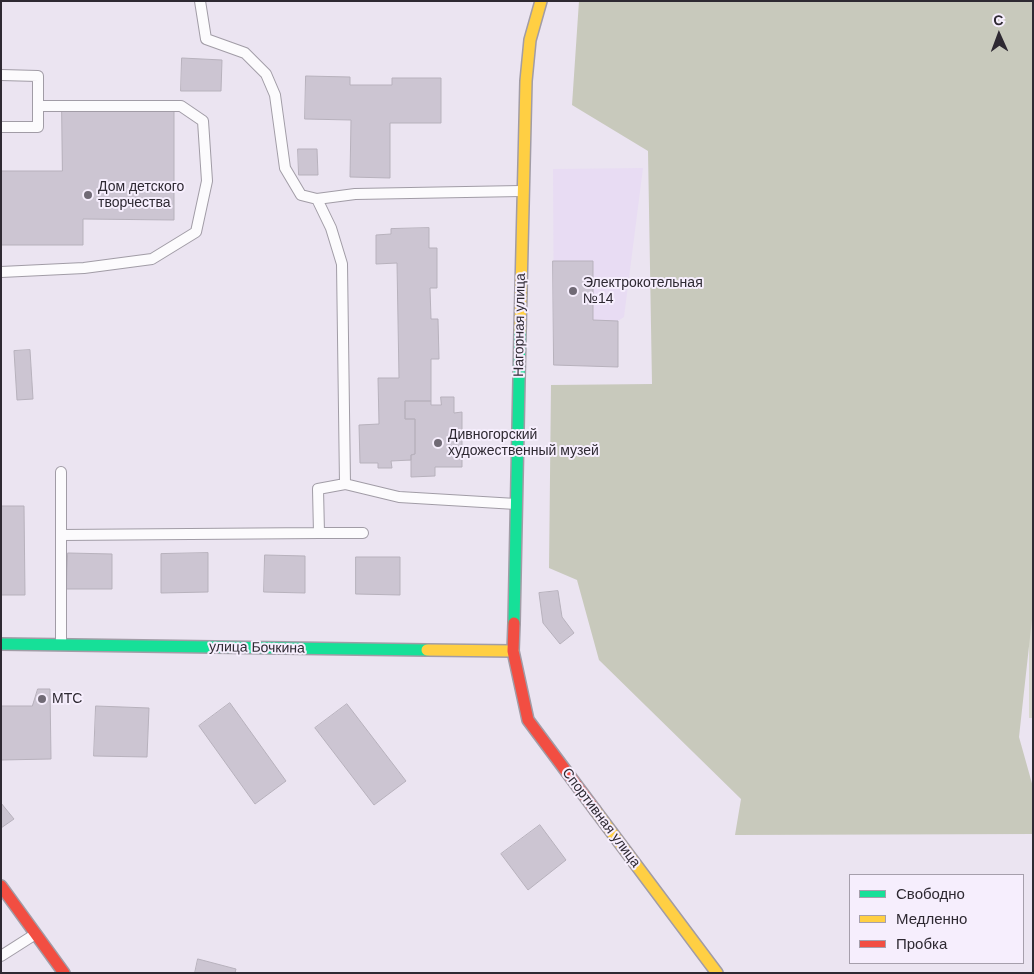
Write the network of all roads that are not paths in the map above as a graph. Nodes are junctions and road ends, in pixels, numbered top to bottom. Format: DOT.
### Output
graph roads {
  1 [pos="200,1"];
  2 [pos="541,1"];
  3 [pos="1,75"];
  4 [pos="38,106"];
  5 [pos="1,127"];
  6 [pos="522,191"];
  7 [pos="317,199"];
  8 [pos="1,272"];
  9 [pos="61,472"];
  10 [pos="344,484"];
  11 [pos="517,504"];
  12 [pos="318,533"];
  13 [pos="364,533"];
  14 [pos="62,536"];
  15 [pos="1,644"];
  16 [pos="61,645"];
  17 [pos="513,651"];
  18 [pos="1,886"];
  19 [pos="35,934"];
  20 [pos="1,956"];
  21 [pos="64,973"];
  22 [pos="717,973"];
  1 -- 7 [label="lane"];
  2 -- 6 [label="main road, Нагорная улица"];
  3 -- 4 [label="lane"];
  4 -- 5 [label="lane"];
  4 -- 8 [label="lane"];
  6 -- 7 [label="lane"];
  6 -- 11 [label="main road, Нагорная улица"];
  7 -- 10 [label="lane"];
  9 -- 14 [label="lane"];
  10 -- 11 [label="lane"];
  10 -- 12 [label="lane"];
  11 -- 17 [label="main road, Нагорная улица"];
  12 -- 13 [label="lane"];
  12 -- 14 [label="lane"];
  14 -- 16 [label="lane"];
  15 -- 16 [label="main road, улица Бочкина"];
  16 -- 17 [label="main road, улица Бочкина"];
  17 -- 22 [label="main road, Спортивная улица"];
  18 -- 19 [label="main road"];
  19 -- 20 [label="lane"];
  19 -- 21 [label="main road"];
}
